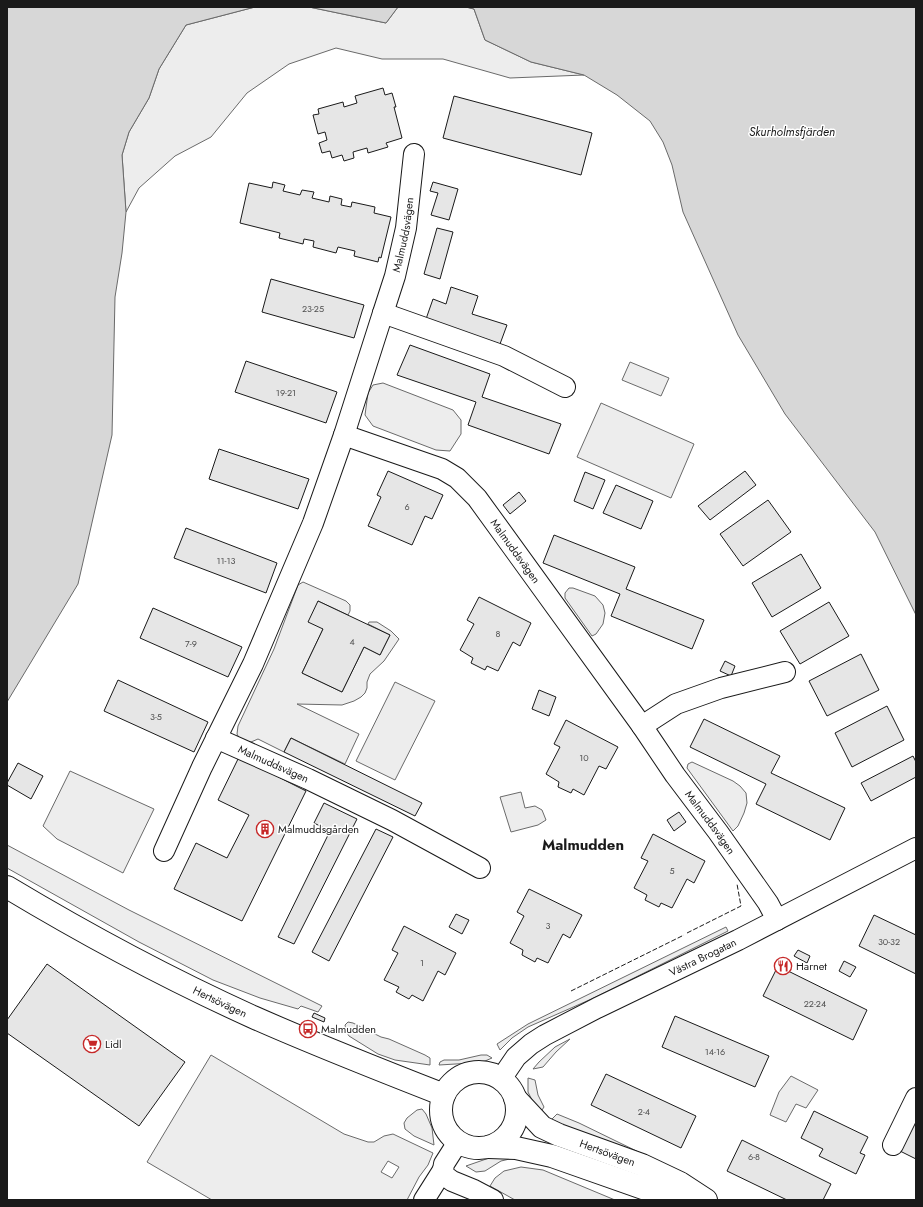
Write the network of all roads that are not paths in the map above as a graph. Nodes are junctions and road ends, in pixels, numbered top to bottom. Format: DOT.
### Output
graph roads {
  1 [pos="414,154"];
  2 [pos="383,313"];
  3 [pos="565,387"];
  4 [pos="344,435"];
  5 [pos="785,672"];
  6 [pos="642,726"];
  7 [pos="216,738"];
  8 [pos="916,848"];
  9 [pos="164,851"];
  10 [pos="480,868"];
  11 [pos="7,887"];
  12 [pos="778,920"];
  13 [pos="501,1079"];
  14 [pos="444,1095"];
  15 [pos="515,1098"];
  16 [pos="916,1098"];
  17 [pos="458,1142"];
  18 [pos="893,1145"];
  19 [pos="489,1147"];
  20 [pos="442,1170"];
  21 [pos="424,1200"];
  22 [pos="493,1200"];
  23 [pos="676,1200"];
  24 [pos="706,1200"];
  1 -- 2 [label="street, Malmuddsvägen"];
  2 -- 3 [label="street"];
  2 -- 4 [label="street, Malmuddsvägen"];
  4 -- 6 [label="street, Malmuddsvägen"];
  4 -- 7 [label="street, Malmuddsvägen"];
  5 -- 6 [label="street"];
  6 -- 12 [label="street, Malmuddsvägen"];
  7 -- 9 [label="street, Malmuddsvägen"];
  7 -- 10 [label="street, Malmuddsvägen"];
  8 -- 12 [label="street, Västra Brogatan"];
  11 -- 14 [label="main road, Hertsövägen"];
  12 -- 13 [label="street, Västra Brogatan"];
  13 -- 14 [label="main road"];
  13 -- 15 [label="main road"];
  14 -- 17 [label="main road"];
  15 -- 19 [label="main road"];
  15 -- 24 [label="main road, Hertsövägen"];
  16 -- 18 [label="street"];
  17 -- 19 [label="main road"];
  17 -- 20 [label="street"];
  19 -- 23 [label="main road, Hertsövägen"];
  20 -- 21 [label="street"];
  20 -- 22 [label="street"];
}
